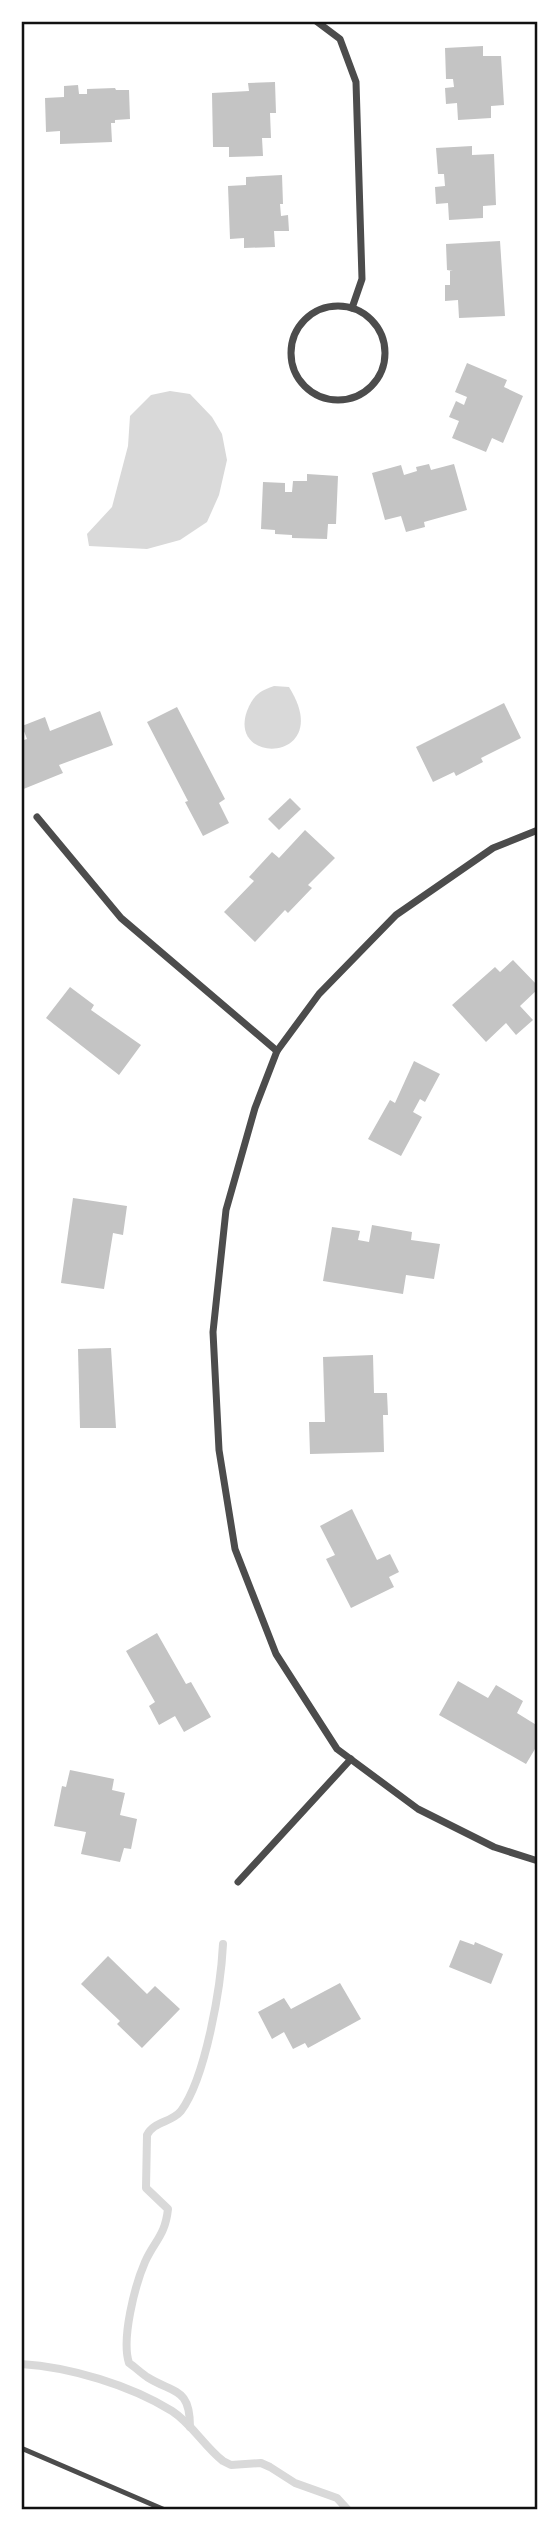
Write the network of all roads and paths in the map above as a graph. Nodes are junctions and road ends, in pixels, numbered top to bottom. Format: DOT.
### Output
graph roads {
  1 [pos="316,21"];
  2 [pos="352,308"];
  3 [pos="37,817"];
  4 [pos="538,830"];
  5 [pos="277,1051"];
  6 [pos="351,1759"];
  7 [pos="538,1861"];
  8 [pos="238,1882"];
  9 [pos="21,2448"];
  10 [pos="165,2510"];
  1 -- 2 [label="street"];
  2 -- 2 [label="street"];
  3 -- 5 [label="street"];
  4 -- 5 [label="street"];
  5 -- 6 [label="street"];
  6 -- 7 [label="street"];
  6 -- 8 [label="street"];
  9 -- 10 [label="lane"];
}
